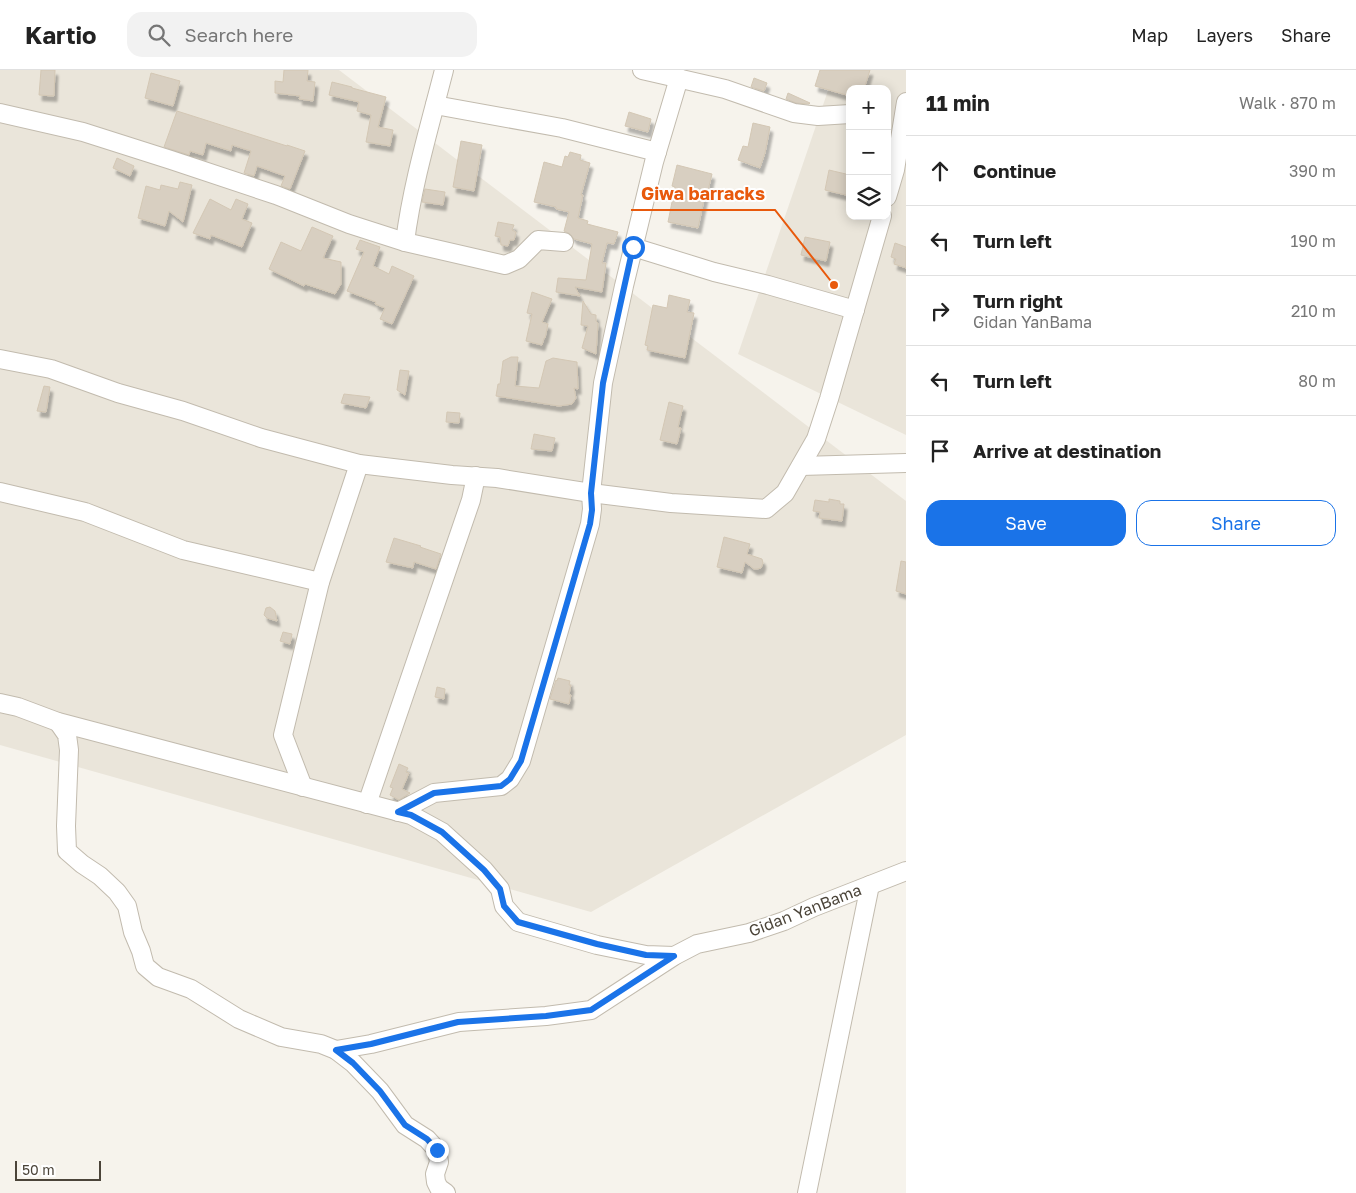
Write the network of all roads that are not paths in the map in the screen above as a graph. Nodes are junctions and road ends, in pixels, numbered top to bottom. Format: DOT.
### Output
graph roads {
  1 [pos="444,70"];
  2 [pos="642,70"];
  3 [pos="679,78"];
  4 [pos="435,105"];
  5 [pos="0,113"];
  6 [pos="846,114"];
  7 [pos="901,121"];
  8 [pos="657,152"];
  9 [pos="891,184"];
  10 [pos="881,220"];
  11 [pos="405,242"];
  12 [pos="564,242"];
  13 [pos="633,247"];
  14 [pos="855,310"];
  15 [pos="0,359"];
  16 [pos="906,463"];
  17 [pos="359,464"];
  18 [pos="801,466"];
  19 [pos="476,476"];
  20 [pos="0,492"];
  21 [pos="591,493"];
  22 [pos="320,582"];
  23 [pos="0,703"];
  24 [pos="58,722"];
  25 [pos="303,787"];
  26 [pos="367,804"];
  27 [pos="398,812"];
  28 [pos="906,871"];
  29 [pos="870,885"];
  30 [pos="674,956"];
  31 [pos="336,1050"];
  32 [pos="446,1193"];
  33 [pos="807,1193"];
  1 -- 4 [label="street"];
  2 -- 3 [label="street"];
  3 -- 6 [label="street"];
  3 -- 8 [label="street"];
  4 -- 8 [label="street"];
  4 -- 11 [label="street"];
  5 -- 11 [label="street"];
  7 -- 9 [label="street"];
  8 -- 13 [label="street"];
  10 -- 14 [label="street"];
  11 -- 12 [label="street"];
  13 -- 14 [label="street"];
  13 -- 21 [label="street"];
  14 -- 18 [label="street"];
  15 -- 17 [label="street"];
  16 -- 18 [label="street"];
  17 -- 19 [label="street"];
  17 -- 22 [label="street"];
  18 -- 21 [label="street"];
  19 -- 21 [label="street"];
  19 -- 26 [label="street"];
  20 -- 22 [label="street"];
  21 -- 27 [label="street"];
  22 -- 25 [label="street"];
  23 -- 24 [label="street"];
  24 -- 25 [label="street"];
  24 -- 31 [label="street"];
  25 -- 26 [label="street"];
  26 -- 27 [label="street"];
  27 -- 30 [label="street"];
  28 -- 29 [label="street, Gidan YanBama"];
  29 -- 30 [label="street, Gidan YanBama"];
  29 -- 33 [label="street"];
  30 -- 31 [label="street, Gidan YanBama"];
  31 -- 32 [label="street"];
}
